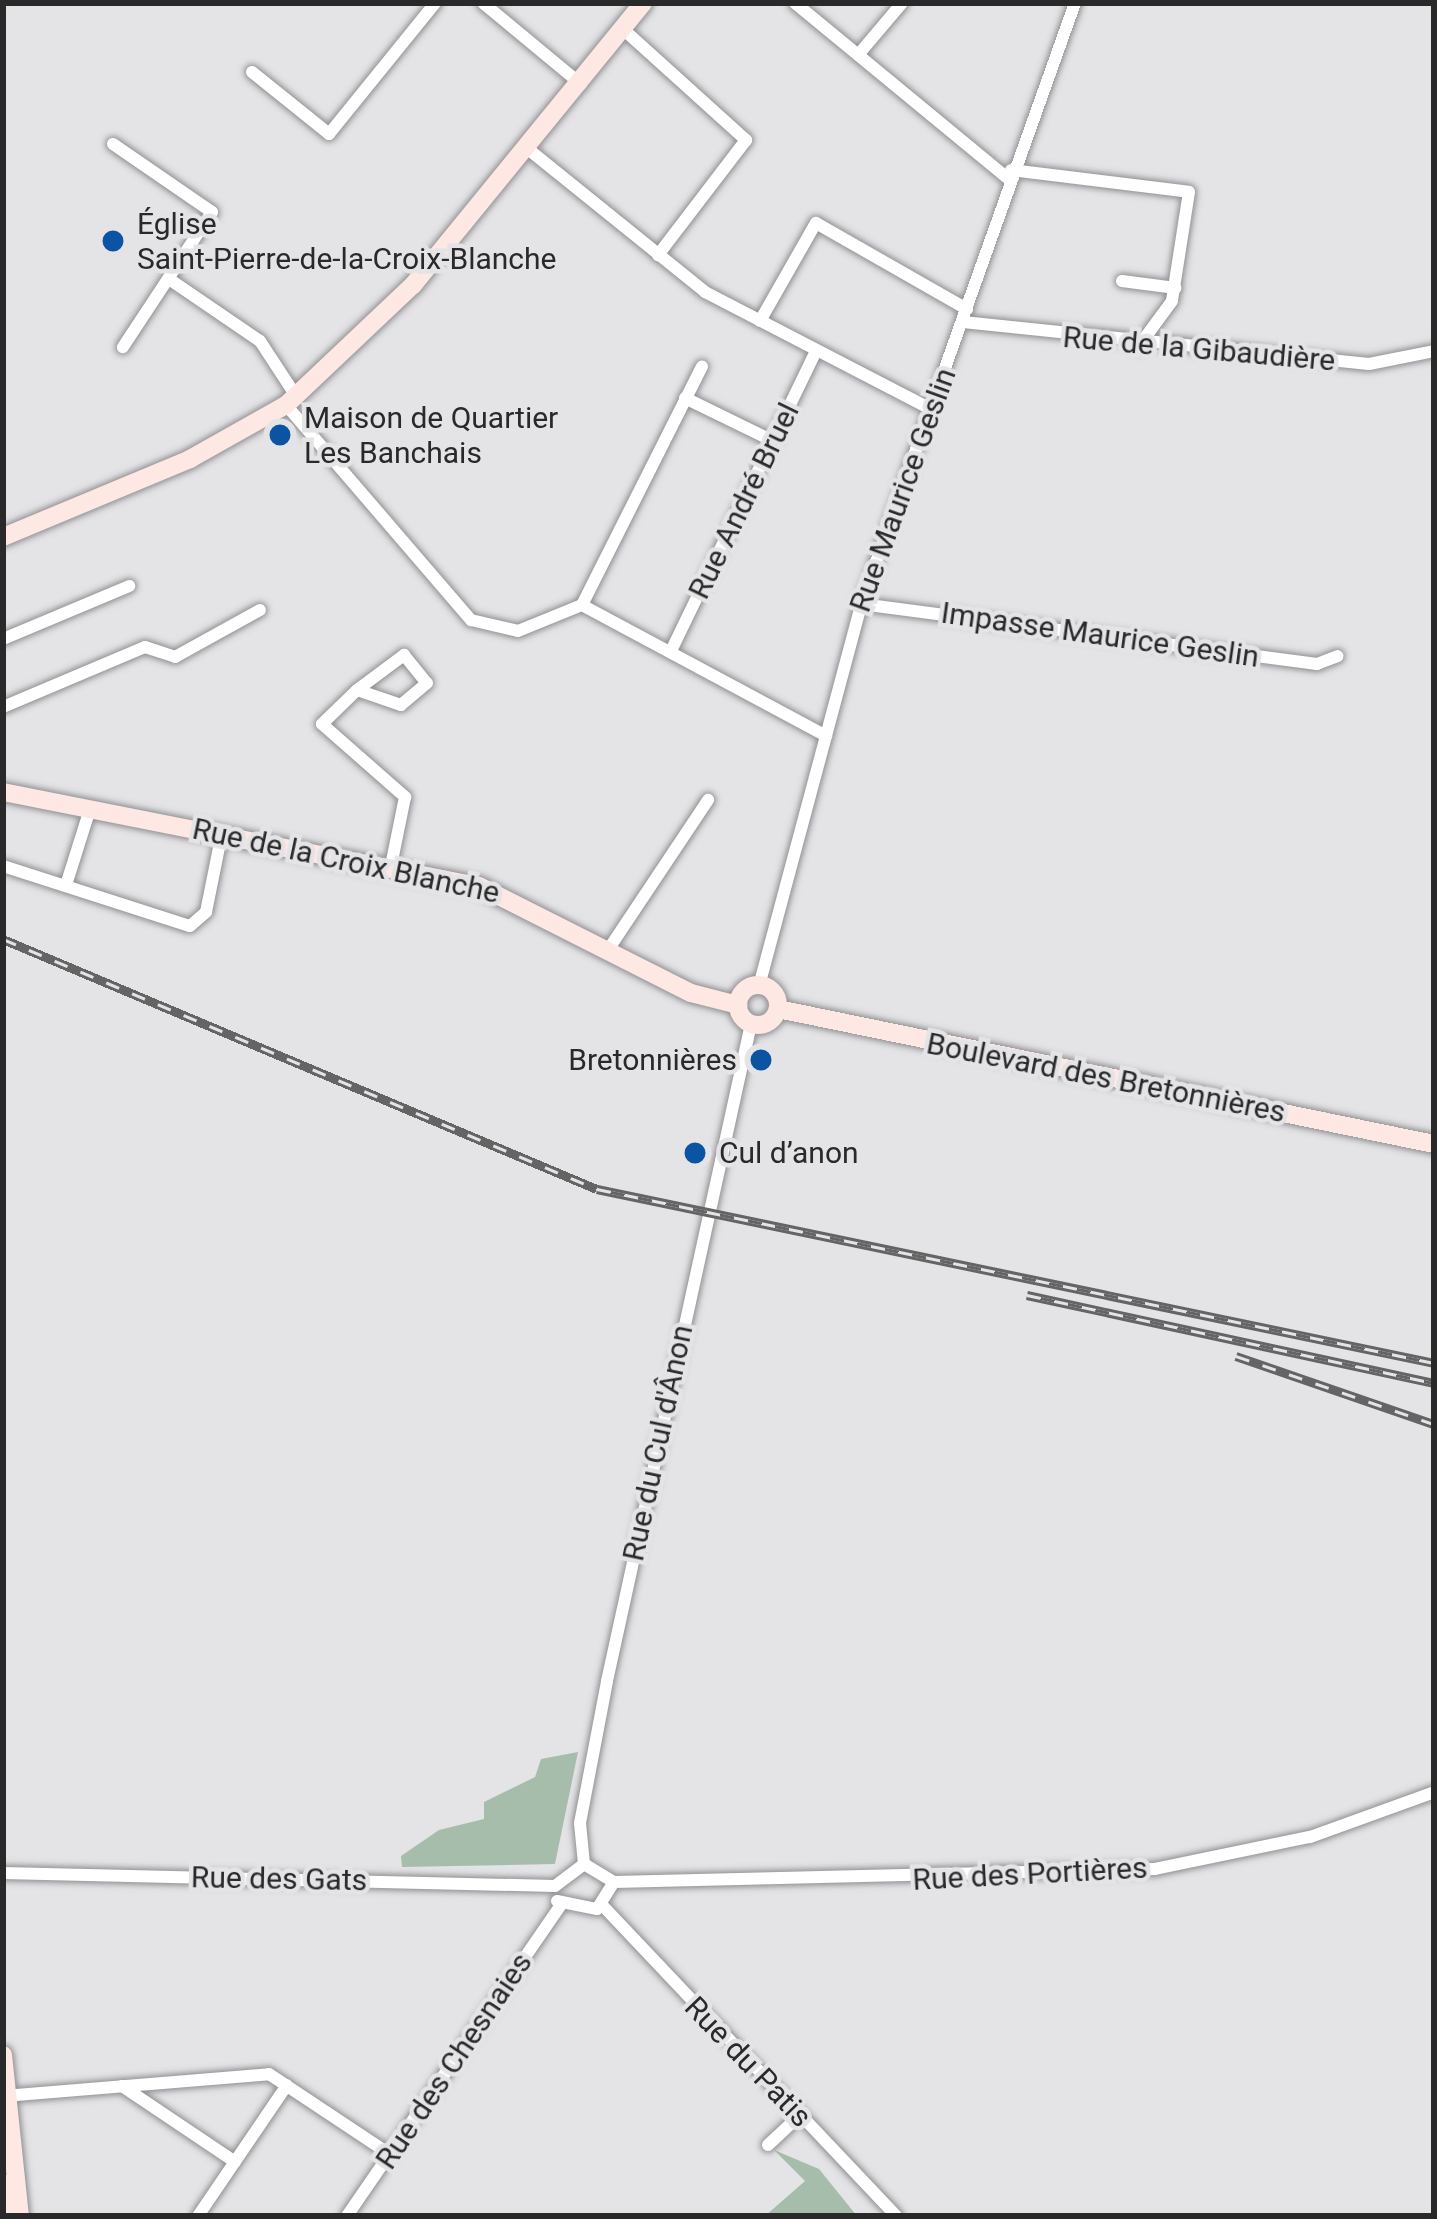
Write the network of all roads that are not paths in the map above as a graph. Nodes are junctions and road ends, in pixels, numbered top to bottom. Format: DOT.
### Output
graph roads {
  1 [pos="435,3"];
  2 [pos="483,3"];
  3 [pos="644,3"];
  4 [pos="796,3"];
  5 [pos="902,3"];
  6 [pos="1075,3"];
  7 [pos="623,29"];
  8 [pos="858,55"];
  9 [pos="252,72"];
  10 [pos="580,84"];
  11 [pos="113,144"];
  12 [pos="528,149"];
  13 [pos="1009,174"];
  14 [pos="658,255"];
  15 [pos="169,279"];
  16 [pos="1122,281"];
  17 [pos="1176,288"];
  18 [pos="965,316"];
  19 [pos="760,321"];
  20 [pos="1139,346"];
  21 [pos="123,347"];
  22 [pos="816,351"];
  23 [pos="1434,351"];
  24 [pos="702,366"];
  25 [pos="685,398"];
  26 [pos="291,400"];
  27 [pos="931,409"];
  28 [pos="771,440"];
  29 [pos="3,537"];
  30 [pos="129,586"];
  31 [pos="861,604"];
  32 [pos="582,605"];
  33 [pos="260,610"];
  34 [pos="3,639"];
  35 [pos="671,651"];
  36 [pos="1338,656"];
  37 [pos="357,690"];
  38 [pos="3,707"];
  39 [pos="826,736"];
  40 [pos="3,792"];
  41 [pos="708,800"];
  42 [pos="90,809"];
  43 [pos="222,833"];
  44 [pos="3,866"];
  45 [pos="392,866"];
  46 [pos="67,882"];
  47 [pos="610,947"];
  48 [pos="759,986"];
  49 [pos="738,1005"];
  50 [pos="778,1009"];
  51 [pos="751,1024"];
  52 [pos="1434,1144"];
  53 [pos="1434,1792"];
  54 [pos="584,1864"];
  55 [pos="3,1873"];
  56 [pos="614,1882"];
  57 [pos="555,1886"];
  58 [pos="561,1905"];
  59 [pos="603,1906"];
  60 [pos="3,2054"];
  61 [pos="287,2085"];
  62 [pos="122,2086"];
  63 [pos="6,2096"];
  64 [pos="800,2116"];
  65 [pos="768,2145"];
  66 [pos="391,2155"];
  67 [pos="235,2162"];
  68 [pos="3,2189"];
  69 [pos="6,2216"];
  70 [pos="20,2216"];
  71 [pos="198,2216"];
  72 [pos="347,2216"];
  73 [pos="894,2216"];
  1 -- 9 [label="street"];
  2 -- 10 [label="street"];
  3 -- 7 [label="street"];
  4 -- 8 [label="street"];
  5 -- 8 [label="street"];
  6 -- 13 [label="street, Rue Maurice Geslin"];
  7 -- 10 [label="street"];
  7 -- 14 [label="street"];
  8 -- 13 [label="street"];
  10 -- 12 [label="street"];
  11 -- 15 [label="street"];
  12 -- 14 [label="street"];
  12 -- 26 [label="street"];
  13 -- 17 [label="street"];
  13 -- 18 [label="street, Rue Maurice Geslin"];
  14 -- 19 [label="street"];
  15 -- 21 [label="street"];
  15 -- 26 [label="street"];
  16 -- 17 [label="street"];
  17 -- 20 [label="street"];
  18 -- 19 [label="street"];
  18 -- 20 [label="street, Rue de la Gibaudière"];
  18 -- 27 [label="street, Rue Maurice Geslin"];
  19 -- 22 [label="street"];
  20 -- 23 [label="street, Rue de la Gibaudière"];
  22 -- 27 [label="street"];
  22 -- 28 [label="street, Rue André Bruel"];
  24 -- 25 [label="street"];
  25 -- 28 [label="street"];
  25 -- 32 [label="street"];
  26 -- 29 [label="street"];
  26 -- 32 [label="street"];
  27 -- 31 [label="street, Rue Maurice Geslin"];
  28 -- 35 [label="street, Rue André Bruel"];
  30 -- 34 [label="street"];
  31 -- 36 [label="street, Impasse Maurice Geslin"];
  31 -- 39 [label="street, Rue Maurice Geslin"];
  32 -- 35 [label="street"];
  33 -- 38 [label="street"];
  35 -- 39 [label="street"];
  37 -- 37 [label="street"];
  37 -- 45 [label="street"];
  39 -- 48 [label="street, Rue Maurice Geslin"];
  40 -- 42 [label="street, Rue de la Croix Blanche"];
  41 -- 47 [label="street"];
  42 -- 43 [label="street, Rue de la Croix Blanche"];
  42 -- 46 [label="street"];
  43 -- 45 [label="street, Rue de la Croix Blanche"];
  43 -- 46 [label="street"];
  44 -- 46 [label="street"];
  45 -- 47 [label="street, Rue de la Croix Blanche"];
  47 -- 49 [label="street, Rue de la Croix Blanche"];
  48 -- 49 [label="street"];
  48 -- 50 [label="street"];
  49 -- 51 [label="street"];
  50 -- 51 [label="street"];
  50 -- 52 [label="street, Boulevard des Bretonnières"];
  51 -- 54 [label="street, Rue du Cul d'Ânon"];
  53 -- 56 [label="street, Rue des Portières"];
  54 -- 56 [label="street"];
  54 -- 57 [label="street"];
  55 -- 57 [label="street, Rue des Gats"];
  56 -- 59 [label="street"];
  57 -- 58 [label="street"];
  58 -- 59 [label="street"];
  58 -- 66 [label="street, Rue des Chesnaies"];
  59 -- 64 [label="street, Rue du Patis"];
  60 -- 63 [label="street"];
  61 -- 62 [label="street"];
  61 -- 66 [label="street"];
  61 -- 67 [label="street"];
  62 -- 63 [label="street"];
  62 -- 67 [label="street"];
  63 -- 70 [label="street"];
  64 -- 65 [label="street"];
  64 -- 73 [label="street, Rue du Patis"];
  66 -- 72 [label="street, Rue des Chesnaies"];
  67 -- 71 [label="street"];
  68 -- 69 [label="street"];
}
